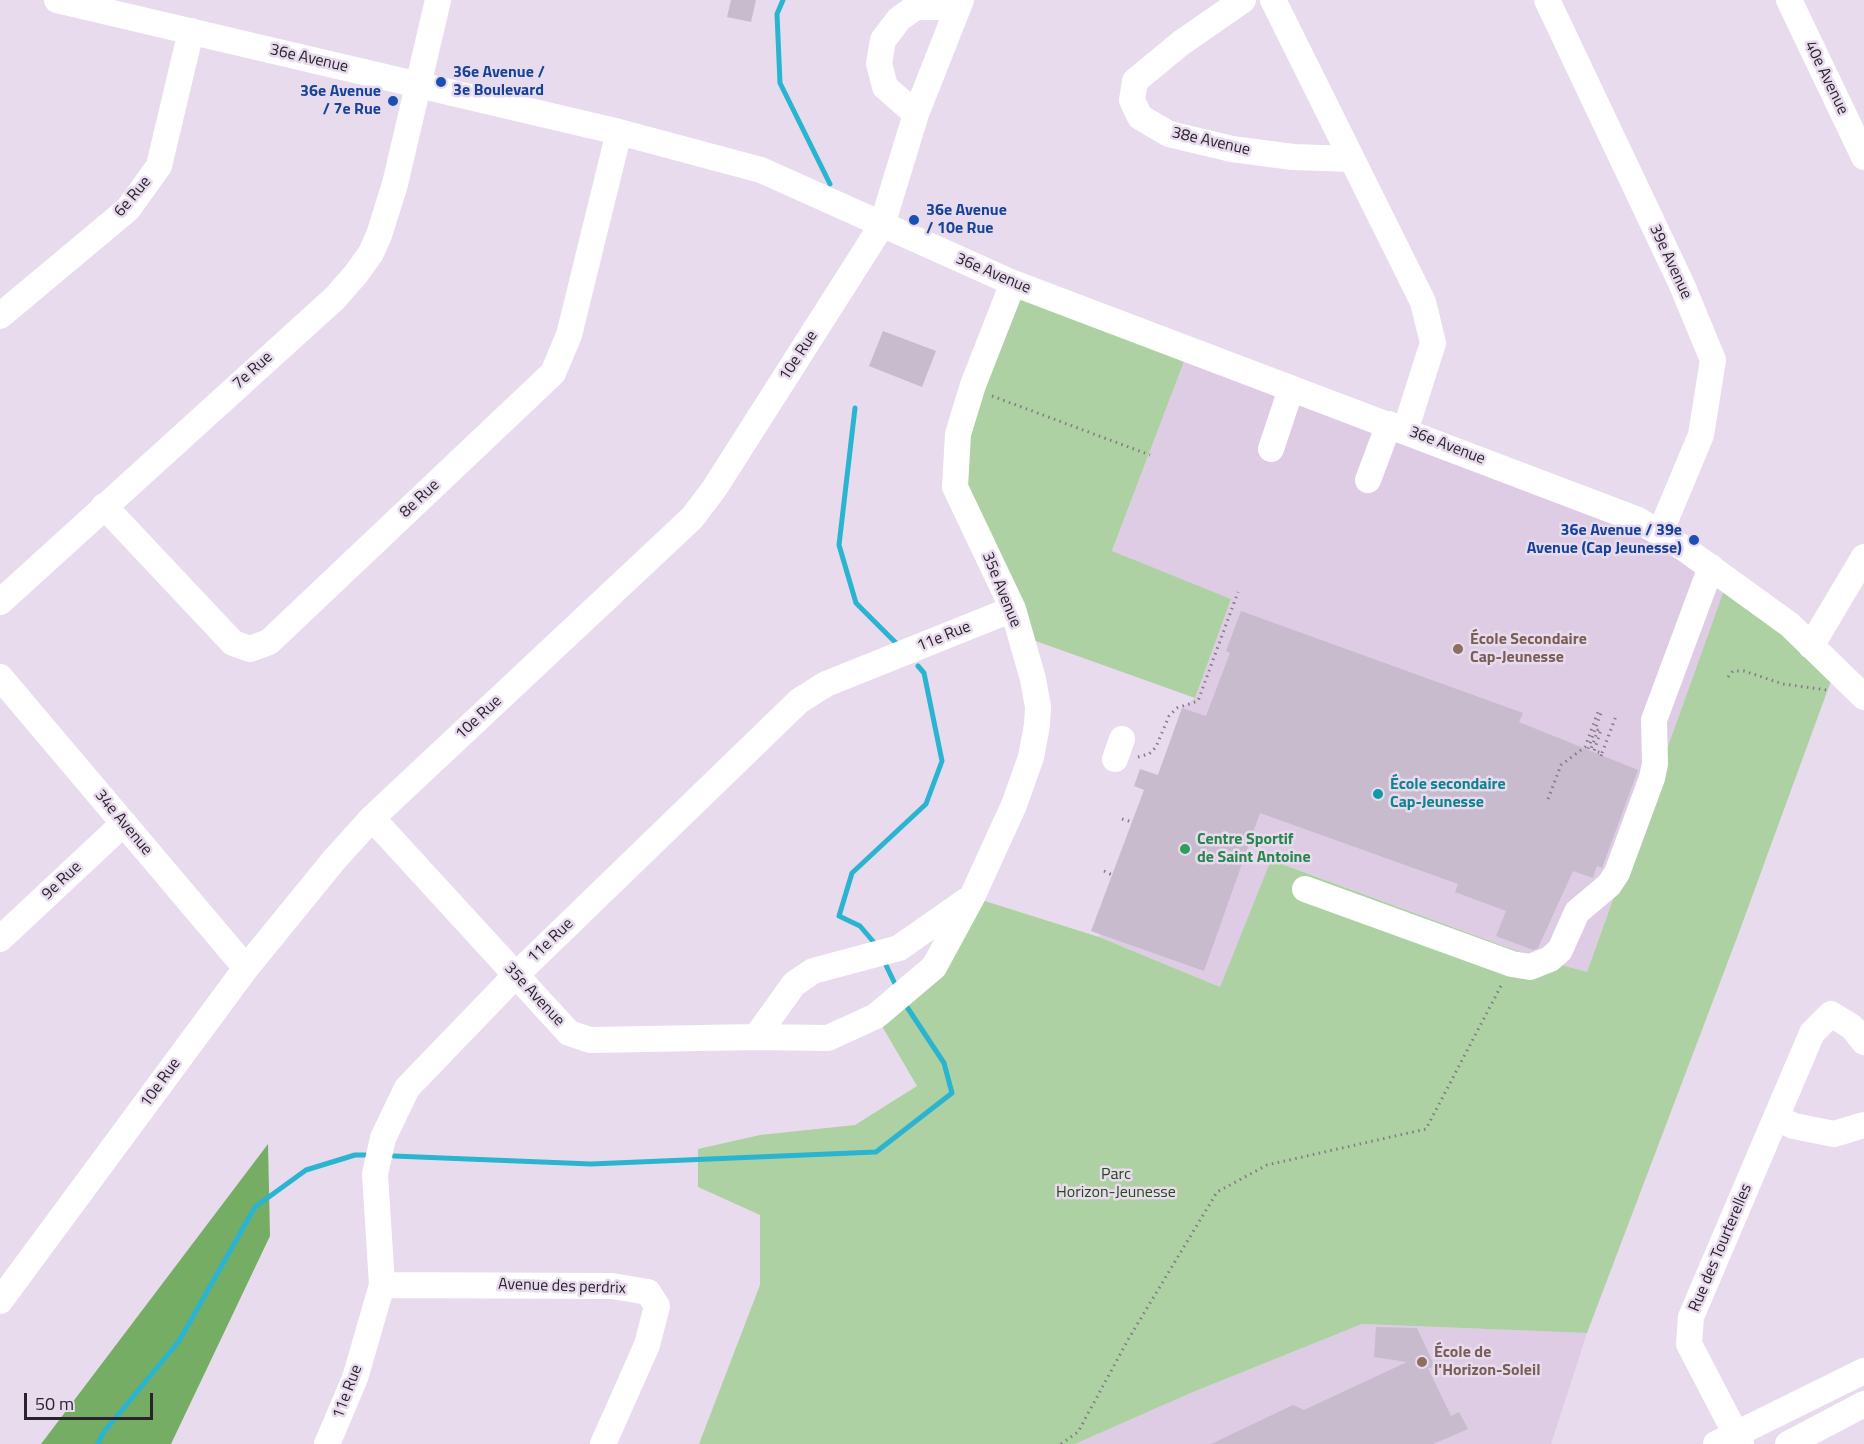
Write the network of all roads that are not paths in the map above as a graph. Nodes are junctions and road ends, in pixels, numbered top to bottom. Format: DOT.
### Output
graph roads {
  1 [pos="57,0"];
  2 [pos="438,0"];
  3 [pos="1243,0"];
  4 [pos="1273,0"];
  5 [pos="1547,0"];
  6 [pos="1789,0"];
  7 [pos="959,4"];
  8 [pos="191,31"];
  9 [pos="417,84"];
  10 [pos="916,114"];
  11 [pos="619,132"];
  12 [pos="1864,157"];
  13 [pos="1352,159"];
  14 [pos="882,225"];
  15 [pos="1013,283"];
  16 [pos="0,316"];
  17 [pos="1291,389"];
  18 [pos="1397,428"];
  19 [pos="1271,449"];
  20 [pos="1368,480"];
  21 [pos="104,506"];
  22 [pos="1660,533"];
  23 [pos="1864,557"];
  24 [pos="1711,567"];
  25 [pos="0,602"];
  26 [pos="1013,609"];
  27 [pos="1811,646"];
  28 [pos="0,677"];
  29 [pos="1864,698"];
  30 [pos="372,818"];
  31 [pos="124,823"];
  32 [pos="1305,889"];
  33 [pos="972,897"];
  34 [pos="0,939"];
  35 [pos="246,968"];
  36 [pos="515,976"];
  37 [pos="756,1036"];
  38 [pos="1864,1042"];
  39 [pos="1776,1118"];
  40 [pos="1864,1125"];
  41 [pos="382,1285"];
  42 [pos="0,1301"];
  43 [pos="1864,1371"];
  44 [pos="1864,1404"];
  45 [pos="1731,1441"];
  46 [pos="327,1444"];
  47 [pos="603,1444"];
  48 [pos="1788,1444"];
  1 -- 8 [label="street, 36e Avenue"];
  2 -- 9 [label="street, 7e Rue"];
  3 -- 13 [label="street, 38e Avenue"];
  4 -- 13 [label="street"];
  5 -- 22 [label="street, 39e Avenue"];
  6 -- 12 [label="street, 40e Avenue"];
  7 -- 10 [label="street, 10e Rue"];
  7 -- 10 [label="street, 10e Rue"];
  8 -- 9 [label="street, 36e Avenue"];
  8 -- 16 [label="street, 6e Rue"];
  9 -- 11 [label="street, 36e Avenue"];
  9 -- 21 [label="street, 7e Rue"];
  10 -- 14 [label="street, 10e Rue"];
  11 -- 14 [label="street, 36e Avenue"];
  11 -- 21 [label="street, 8e Rue"];
  13 -- 18 [label="street"];
  14 -- 15 [label="street, 36e Avenue"];
  14 -- 30 [label="street, 10e Rue"];
  15 -- 17 [label="street, 36e Avenue"];
  15 -- 26 [label="street, 35e Avenue"];
  17 -- 18 [label="street, 36e Avenue"];
  17 -- 19 [label="street"];
  18 -- 20 [label="street"];
  18 -- 22 [label="street, 36e Avenue"];
  21 -- 25 [label="street, 7e Rue"];
  22 -- 24 [label="street, 36e Avenue"];
  23 -- 27 [label="street"];
  24 -- 27 [label="street, 36e Avenue"];
  24 -- 32 [label="street"];
  26 -- 33 [label="street, 35e Avenue"];
  26 -- 36 [label="street, 11e Rue"];
  27 -- 29 [label="street, 36e Avenue"];
  28 -- 31 [label="street, 34e Avenue"];
  30 -- 35 [label="street, 10e Rue"];
  30 -- 36 [label="street, 35e Avenue"];
  31 -- 34 [label="street, 9e Rue"];
  31 -- 35 [label="street, 34e Avenue"];
  33 -- 37 [label="street"];
  33 -- 37 [label="street, 35e Avenue"];
  35 -- 42 [label="street, 10e Rue"];
  36 -- 37 [label="street, 35e Avenue"];
  36 -- 41 [label="street, 11e Rue"];
  38 -- 39 [label="street, Rue des Tourterelles"];
  39 -- 40 [label="street"];
  39 -- 45 [label="street, Rue des Tourterelles"];
  41 -- 46 [label="street, 11e Rue"];
  41 -- 47 [label="street, Avenue des perdrix"];
  43 -- 45 [label="street"];
  44 -- 48 [label="street"];
}
